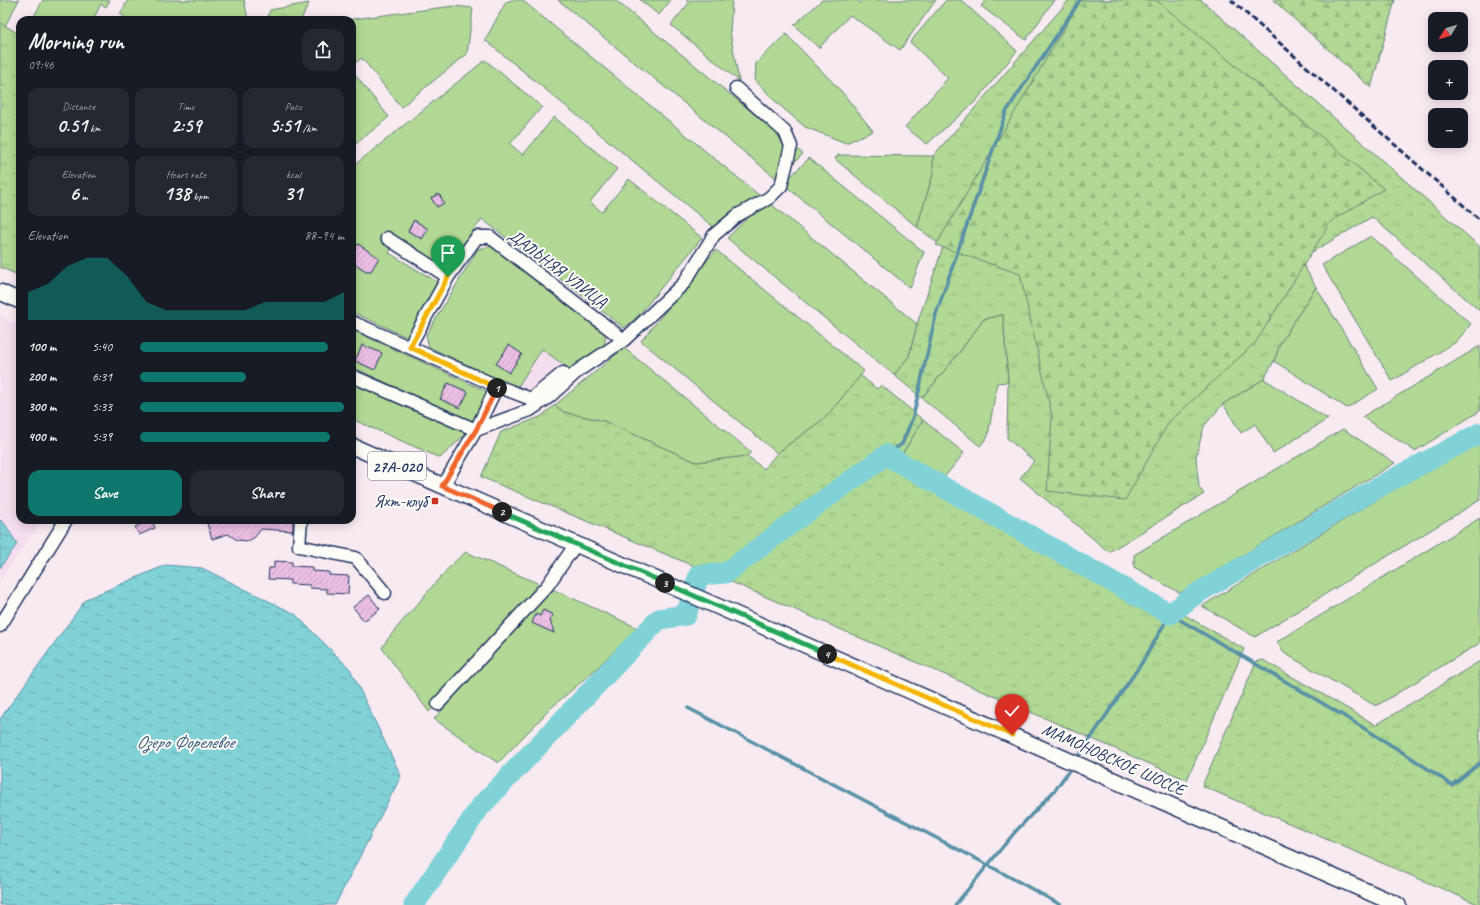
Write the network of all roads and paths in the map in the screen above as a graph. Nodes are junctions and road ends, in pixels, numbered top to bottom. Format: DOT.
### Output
graph roads {
  1 [pos="736,88"];
  2 [pos="387,238"];
  3 [pos="448,277"];
  4 [pos="0,292"];
  5 [pos="16,299"];
  6 [pos="356,324"];
  7 [pos="624,340"];
  8 [pos="410,347"];
  9 [pos="563,373"];
  10 [pos="356,378"];
  11 [pos="497,386"];
  12 [pos="476,430"];
  13 [pos="356,448"];
  14 [pos="442,486"];
  15 [pos="64,524"];
  16 [pos="302,524"];
  17 [pos="576,544"];
  18 [pos="385,593"];
  19 [pos="0,626"];
  20 [pos="438,704"];
  21 [pos="1398,905"];
  1 -- 7 [label="street"];
  2 -- 3 [label="street"];
  3 -- 7 [label="street, ДАЛЬНЯЯ УЛИЦА"];
  3 -- 8 [label="street, ДАЛЬНЯЯ УЛИЦА"];
  4 -- 5 [label="main road"];
  6 -- 8 [label="street"];
  7 -- 12 [label="street"];
  8 -- 11 [label="street"];
  9 -- 11 [label="street"];
  10 -- 12 [label="street"];
  11 -- 12 [label="street"];
  12 -- 14 [label="street"];
  13 -- 14 [label="main road, МАМОНОВСКОЕ ШОССЕ / 27А-020"];
  14 -- 17 [label="main road, МАМОНОВСКОЕ ШОССЕ / 27А-020"];
  15 -- 19 [label="street"];
  16 -- 18 [label="street"];
  17 -- 20 [label="street"];
  17 -- 21 [label="main road, МАМОНОВСКОЕ ШОССЕ / 27А-020"];
}
